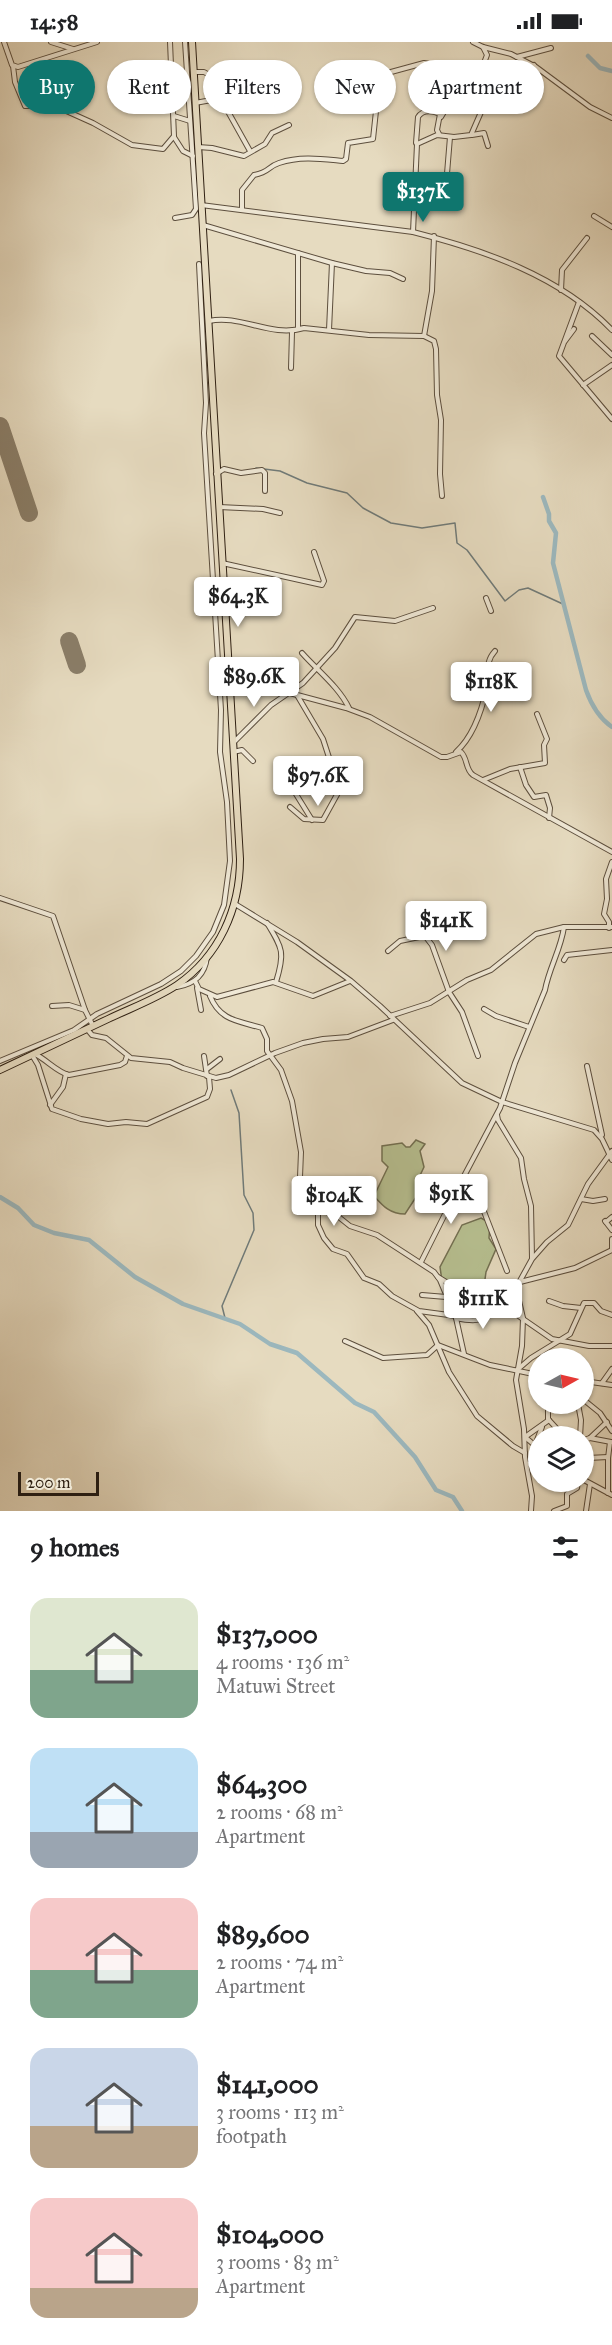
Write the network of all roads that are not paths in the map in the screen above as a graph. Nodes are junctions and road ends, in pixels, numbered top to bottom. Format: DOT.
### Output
graph roads {
  1 [pos="4,42"];
  2 [pos="51,42"];
  3 [pos="97,42"];
  4 [pos="170,42"];
  5 [pos="185,42"];
  6 [pos="192,42"];
  7 [pos="473,42"];
  8 [pos="483,47"];
  9 [pos="551,48"];
  10 [pos="77,49"];
  11 [pos="517,57"];
  12 [pos="523,60"];
  13 [pos="13,66"];
  14 [pos="396,71"];
  15 [pos="193,72"];
  16 [pos="203,72"];
  17 [pos="544,73"];
  18 [pos="203,102"];
  19 [pos="195,103"];
  20 [pos="230,114"];
  21 [pos="376,114"];
  22 [pos="443,114"];
  23 [pos="480,114"];
  24 [pos="173,115"];
  25 [pos="441,117"];
  26 [pos="612,118"];
  27 [pos="190,121"];
  28 [pos="289,125"];
  29 [pos="440,135"];
  30 [pos="471,135"];
  31 [pos="174,136"];
  32 [pos="450,137"];
  33 [pos="488,146"];
  34 [pos="198,147"];
  35 [pos="415,147"];
  36 [pos="250,152"];
  37 [pos="193,156"];
  38 [pos="446,186"];
  39 [pos="201,205"];
  40 [pos="242,209"];
  41 [pos="594,216"];
  42 [pos="175,218"];
  43 [pos="202,225"];
  44 [pos="612,227"];
  45 [pos="413,232"];
  46 [pos="434,236"];
  47 [pos="587,238"];
  48 [pos="298,254"];
  49 [pos="332,263"];
  50 [pos="199,264"];
  51 [pos="403,279"];
  52 [pos="562,291"];
  53 [pos="579,302"];
  54 [pos="208,322"];
  55 [pos="610,325"];
  56 [pos="298,329"];
  57 [pos="574,329"];
  58 [pos="329,330"];
  59 [pos="612,330"];
  60 [pos="292,332"];
  61 [pos="424,336"];
  62 [pos="592,336"];
  63 [pos="562,344"];
  64 [pos="612,355"];
  65 [pos="612,365"];
  66 [pos="291,368"];
  67 [pos="583,385"];
  68 [pos="612,419"];
  69 [pos="216,474"];
  70 [pos="265,491"];
  71 [pos="442,496"];
  72 [pos="218,507"];
  73 [pos="280,513"];
  74 [pos="314,552"];
  75 [pos="222,563"];
  76 [pos="486,598"];
  77 [pos="433,608"];
  78 [pos="490,611"];
  79 [pos="495,651"];
  80 [pos="302,652"];
  81 [pos="317,667"];
  82 [pos="228,677"];
  83 [pos="219,682"];
  84 [pos="290,693"];
  85 [pos="296,695"];
  86 [pos="349,709"];
  87 [pos="537,714"];
  88 [pos="232,743"];
  89 [pos="233,752"];
  90 [pos="456,752"];
  91 [pos="254,761"];
  92 [pos="520,768"];
  93 [pos="349,777"];
  94 [pos="286,778"];
  95 [pos="336,779"];
  96 [pos="482,780"];
  97 [pos="290,807"];
  98 [pos="549,818"];
  99 [pos="312,821"];
  100 [pos="612,852"];
  101 [pos="612,862"];
  102 [pos="0,898"];
  103 [pos="235,904"];
  104 [pos="411,918"];
  105 [pos="267,923"];
  106 [pos="564,927"];
  107 [pos="610,927"];
  108 [pos="424,936"];
  109 [pos="612,950"];
  110 [pos="388,951"];
  111 [pos="207,957"];
  112 [pos="564,960"];
  113 [pos="195,981"];
  114 [pos="351,981"];
  115 [pos="276,982"];
  116 [pos="197,987"];
  117 [pos="171,988"];
  118 [pos="450,992"];
  119 [pos="210,996"];
  120 [pos="52,1006"];
  121 [pos="484,1009"];
  122 [pos="85,1010"];
  123 [pos="201,1010"];
  124 [pos="391,1018"];
  125 [pos="89,1019"];
  126 [pos="90,1027"];
  127 [pos="529,1027"];
  128 [pos="33,1054"];
  129 [pos="269,1055"];
  130 [pos="127,1056"];
  131 [pos="204,1056"];
  132 [pos="478,1056"];
  133 [pos="220,1059"];
  134 [pos="0,1061"];
  135 [pos="587,1066"];
  136 [pos="0,1070"];
  137 [pos="207,1070"];
  138 [pos="66,1074"];
  139 [pos="208,1076"];
  140 [pos="495,1098"];
  141 [pos="502,1102"];
  142 [pos="49,1105"];
  143 [pos="498,1113"];
  144 [pos="602,1139"];
  145 [pos="611,1153"];
  146 [pos="612,1160"];
  147 [pos="463,1178"];
  148 [pos="581,1199"];
  149 [pos="605,1199"];
  150 [pos="318,1210"];
  151 [pos="612,1217"];
  152 [pos="612,1230"];
  153 [pos="612,1239"];
  154 [pos="612,1250"];
  155 [pos="532,1259"];
  156 [pos="420,1262"];
  157 [pos="507,1271"];
  158 [pos="438,1276"];
  159 [pos="520,1282"];
  160 [pos="422,1295"];
  161 [pos="446,1297"];
  162 [pos="549,1301"];
  163 [pos="501,1306"];
  164 [pos="581,1308"];
  165 [pos="417,1310"];
  166 [pos="612,1315"];
  167 [pos="456,1317"];
  168 [pos="523,1318"];
  169 [pos="345,1341"];
  170 [pos="559,1341"];
  171 [pos="438,1345"];
  172 [pos="612,1346"];
  173 [pos="464,1354"];
  174 [pos="612,1369"];
  175 [pos="517,1371"];
  176 [pos="528,1373"];
  177 [pos="594,1383"];
  178 [pos="602,1383"];
  179 [pos="612,1385"];
  180 [pos="594,1407"];
  181 [pos="549,1414"];
  182 [pos="549,1420"];
  183 [pos="607,1422"];
  184 [pos="543,1426"];
  185 [pos="554,1426"];
  186 [pos="612,1431"];
  187 [pos="528,1434"];
  188 [pos="594,1434"];
  189 [pos="525,1437"];
  190 [pos="594,1439"];
  191 [pos="528,1440"];
  192 [pos="611,1442"];
  193 [pos="525,1453"];
  194 [pos="608,1457"];
  195 [pos="594,1458"];
  196 [pos="527,1465"];
  197 [pos="594,1486"];
  198 [pos="570,1492"];
  199 [pos="589,1492"];
  200 [pos="610,1494"];
  201 [pos="531,1511"];
  202 [pos="554,1511"];
  203 [pos="586,1511"];
  1 -- 13 [label="street"];
  2 -- 10 [label="street"];
  3 -- 10 [label="street"];
  4 -- 24 [label="street"];
  5 -- 27 [label="street"];
  6 -- 15 [label="main road"];
  7 -- 8 [label="street"];
  8 -- 11 [label="street"];
  8 -- 14 [label="street"];
  9 -- 11 [label="street"];
  10 -- 13 [label="street"];
  11 -- 12 [label="street"];
  13 -- 31 [label="street"];
  15 -- 16 [label="street"];
  15 -- 19 [label="main road"];
  17 -- 26 [label="street"];
  18 -- 19 [label="street"];
  19 -- 34 [label="main road"];
  20 -- 36 [label="street"];
  21 -- 40 [label="street"];
  22 -- 25 [label="street"];
  23 -- 30 [label="street"];
  24 -- 27 [label="street"];
  24 -- 31 [label="street"];
  25 -- 29 [label="street"];
  25 -- 35 [label="street"];
  27 -- 37 [label="street"];
  28 -- 36 [label="street"];
  29 -- 32 [label="street"];
  29 -- 35 [label="street"];
  30 -- 32 [label="street"];
  30 -- 33 [label="street"];
  31 -- 37 [label="street"];
  32 -- 38 [label="street"];
  34 -- 36 [label="street"];
  34 -- 39 [label="main road"];
  35 -- 45 [label="street"];
  37 -- 42 [label="street"];
  39 -- 40 [label="street"];
  39 -- 43 [label="main road"];
  40 -- 45 [label="street"];
  41 -- 44 [label="street"];
  43 -- 48 [label="street"];
  43 -- 54 [label="main road"];
  45 -- 46 [label="street"];
  46 -- 52 [label="street"];
  46 -- 61 [label="street"];
  47 -- 52 [label="street"];
  48 -- 49 [label="street"];
  48 -- 56 [label="street"];
  49 -- 51 [label="street"];
  49 -- 58 [label="street"];
  50 -- 83 [label="street"];
  52 -- 53 [label="street"];
  53 -- 55 [label="street"];
  53 -- 63 [label="street"];
  54 -- 60 [label="street"];
  54 -- 69 [label="main road"];
  55 -- 59 [label="street"];
  56 -- 58 [label="street"];
  56 -- 60 [label="street"];
  57 -- 63 [label="street"];
  58 -- 61 [label="street"];
  60 -- 66 [label="street"];
  61 -- 71 [label="street"];
  62 -- 64 [label="street"];
  63 -- 67 [label="street"];
  65 -- 67 [label="street"];
  67 -- 68 [label="street"];
  69 -- 70 [label="street"];
  69 -- 72 [label="main road"];
  72 -- 73 [label="street"];
  72 -- 75 [label="main road"];
  74 -- 75 [label="street"];
  75 -- 82 [label="main road"];
  76 -- 78 [label="street"];
  77 -- 81 [label="street"];
  79 -- 90 [label="street"];
  80 -- 81 [label="street"];
  81 -- 84 [label="street"];
  81 -- 86 [label="street"];
  82 -- 83 [label="street"];
  82 -- 84 [label="street"];
  82 -- 88 [label="main road"];
  83 -- 125 [label="street"];
  84 -- 85 [label="street"];
  84 -- 88 [label="street"];
  85 -- 86 [label="street"];
  85 -- 95 [label="street"];
  86 -- 90 [label="street"];
  87 -- 92 [label="street"];
  88 -- 89 [label="main road"];
  89 -- 91 [label="street"];
  89 -- 103 [label="main road"];
  90 -- 96 [label="street"];
  92 -- 96 [label="street"];
  92 -- 98 [label="street"];
  93 -- 95 [label="street"];
  94 -- 99 [label="street"];
  95 -- 99 [label="street"];
  96 -- 98 [label="street"];
  97 -- 99 [label="street"];
  98 -- 100 [label="street"];
  101 -- 107 [label="street"];
  102 -- 122 [label="street"];
  103 -- 105 [label="street"];
  103 -- 111 [label="main road"];
  104 -- 108 [label="street"];
  105 -- 114 [label="street"];
  105 -- 115 [label="street"];
  106 -- 107 [label="street"];
  106 -- 118 [label="street"];
  106 -- 127 [label="street"];
  108 -- 110 [label="street"];
  108 -- 118 [label="street"];
  109 -- 112 [label="street"];
  111 -- 113 [label="street"];
  111 -- 117 [label="main road"];
  113 -- 116 [label="street"];
  113 -- 117 [label="street"];
  114 -- 115 [label="street"];
  114 -- 124 [label="street"];
  115 -- 119 [label="street"];
  116 -- 119 [label="street"];
  116 -- 123 [label="street"];
  117 -- 126 [label="main road"];
  118 -- 124 [label="street"];
  118 -- 132 [label="street"];
  119 -- 129 [label="street"];
  120 -- 122 [label="street"];
  121 -- 127 [label="street"];
  122 -- 125 [label="street"];
  124 -- 129 [label="street"];
  124 -- 140 [label="street"];
  125 -- 126 [label="street"];
  125 -- 134 [label="street"];
  126 -- 128 [label="main road"];
  126 -- 130 [label="street"];
  127 -- 141 [label="street"];
  128 -- 136 [label="main road"];
  128 -- 138 [label="street"];
  128 -- 142 [label="street"];
  129 -- 139 [label="street"];
  129 -- 150 [label="street"];
  130 -- 138 [label="street"];
  130 -- 139 [label="street"];
  131 -- 137 [label="street"];
  133 -- 137 [label="street"];
  135 -- 144 [label="street"];
  137 -- 139 [label="street"];
  138 -- 142 [label="street"];
  139 -- 142 [label="street"];
  140 -- 141 [label="street"];
  140 -- 143 [label="street"];
  141 -- 143 [label="street"];
  141 -- 144 [label="street"];
  143 -- 147 [label="street"];
  143 -- 155 [label="street"];
  144 -- 145 [label="street"];
  145 -- 146 [label="street"];
  145 -- 148 [label="street"];
  147 -- 156 [label="street"];
  147 -- 157 [label="street"];
  148 -- 149 [label="street"];
  148 -- 155 [label="street"];
  150 -- 156 [label="street"];
  150 -- 165 [label="street"];
  151 -- 152 [label="street"];
  153 -- 154 [label="street"];
  154 -- 159 [label="street"];
  155 -- 159 [label="street"];
  156 -- 158 [label="street"];
  158 -- 161 [label="street"];
  158 -- 163 [label="street"];
  159 -- 168 [label="street"];
  160 -- 161 [label="street"];
  161 -- 167 [label="street"];
  162 -- 164 [label="street"];
  163 -- 167 [label="street"];
  163 -- 168 [label="street"];
  164 -- 166 [label="street"];
  164 -- 170 [label="street"];
  165 -- 167 [label="street"];
  165 -- 171 [label="street"];
  167 -- 173 [label="street"];
  168 -- 170 [label="street"];
  168 -- 175 [label="street"];
  169 -- 171 [label="street"];
  170 -- 172 [label="street"];
  170 -- 175 [label="street"];
  171 -- 173 [label="street"];
  171 -- 193 [label="street"];
  173 -- 175 [label="street"];
  174 -- 178 [label="street"];
  175 -- 176 [label="street"];
  175 -- 189 [label="street"];
  177 -- 178 [label="street"];
  178 -- 179 [label="street"];
  180 -- 183 [label="street"];
  181 -- 182 [label="street"];
  182 -- 184 [label="street"];
  182 -- 185 [label="street"];
  183 -- 186 [label="street"];
  183 -- 188 [label="street"];
  187 -- 189 [label="street"];
  189 -- 191 [label="street"];
  189 -- 193 [label="street"];
  190 -- 192 [label="street"];
  192 -- 194 [label="street"];
  193 -- 196 [label="street"];
  194 -- 195 [label="street"];
  194 -- 200 [label="street"];
  196 -- 201 [label="street"];
  197 -- 200 [label="street"];
  198 -- 202 [label="street"];
  199 -- 203 [label="street"];
}
